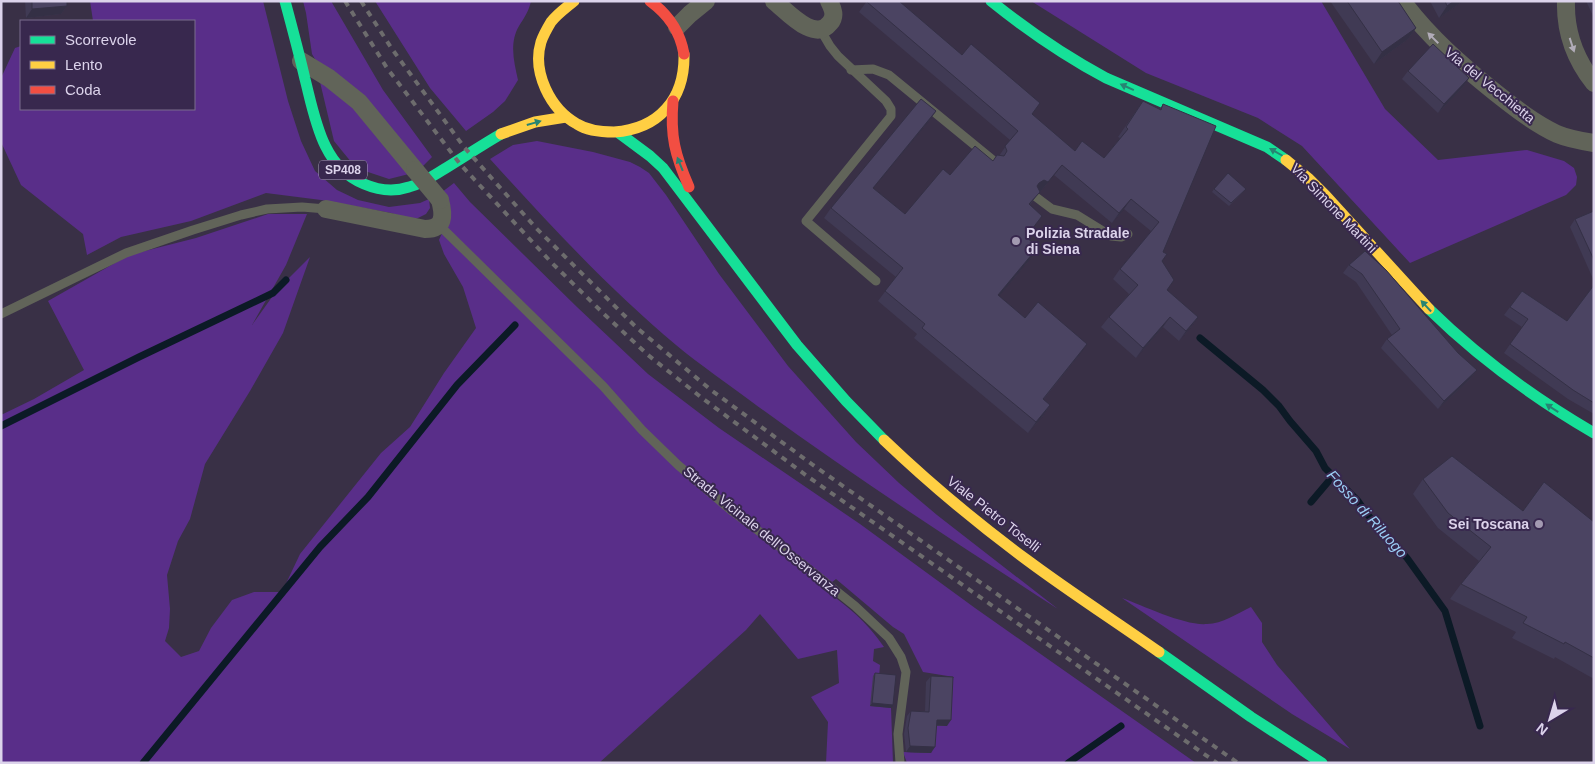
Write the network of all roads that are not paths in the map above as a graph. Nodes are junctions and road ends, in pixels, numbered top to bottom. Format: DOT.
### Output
graph roads {
  1 [pos="285,1"];
  2 [pos="574,1"];
  3 [pos="650,1"];
  4 [pos="706,1"];
  5 [pos="774,1"];
  6 [pos="829,1"];
  7 [pos="991,1"];
  8 [pos="1402,1"];
  9 [pos="1566,1"];
  10 [pos="545,10"];
  11 [pos="548,26"];
  12 [pos="677,27"];
  13 [pos="820,29"];
  14 [pos="300,61"];
  15 [pos="851,70"];
  16 [pos="541,79"];
  17 [pos="1594,83"];
  18 [pos="533,92"];
  19 [pos="673,102"];
  20 [pos="566,116"];
  21 [pos="516,117"];
  22 [pos="1594,131"];
  23 [pos="619,133"];
  24 [pos="502,134"];
  25 [pos="1570,139"];
  26 [pos="1594,143"];
  27 [pos="994,161"];
  28 [pos="1036,197"];
  29 [pos="326,209"];
  30 [pos="706,224"];
  31 [pos="439,225"];
  32 [pos="1128,234"];
  33 [pos="876,281"];
  34 [pos="1,314"];
  35 [pos="1594,433"];
  36 [pos="900,763"];
  37 [pos="1322,763"];
  1 -- 14 [label="main road, SP408"];
  2 -- 11 [label="main road, Viale Pietro Toselli"];
  3 -- 12 [label="main road, Viale Pietro Toselli"];
  4 -- 12 [label="street"];
  5 -- 13 [label="street"];
  6 -- 13 [label="street"];
  35 -- 7 [label="main road, Via Simone Martini, one-way"];
  25 -- 8 [label="street, Via del Vecchietta, one-way"];
  9 -- 17 [label="street, one-way"];
  10 -- 11 [label="main road"];
  11 -- 16 [label="main road, Viale Pietro Toselli"];
  12 -- 19 [label="main road, Viale Pietro Toselli"];
  13 -- 15 [label="lane"];
  14 -- 24 [label="main road, SP408"];
  14 -- 31 [label="street, bridge"];
  15 -- 27 [label="lane"];
  15 -- 33 [label="lane"];
  16 -- 18 [label="main road"];
  16 -- 20 [label="main road, Viale Pietro Toselli"];
  19 -- 23 [label="main road, Viale Pietro Toselli"];
  30 -- 19 [label="main road, Viale Pietro Toselli, one-way"];
  20 -- 23 [label="main road, Viale Pietro Toselli"];
  24 -- 20 [label="main road, one-way"];
  21 -- 24 [label="main road"];
  22 -- 25 [label="street"];
  23 -- 30 [label="main road, Viale Pietro Toselli"];
  25 -- 26 [label="street, Via del Vecchietta"];
  28 -- 32 [label="lane"];
  29 -- 31 [label="street"];
  29 -- 34 [label="lane"];
  30 -- 37 [label="main road, Viale Pietro Toselli"];
  31 -- 36 [label="lane, Strada Vicinale dell'Osservanza"];
}
